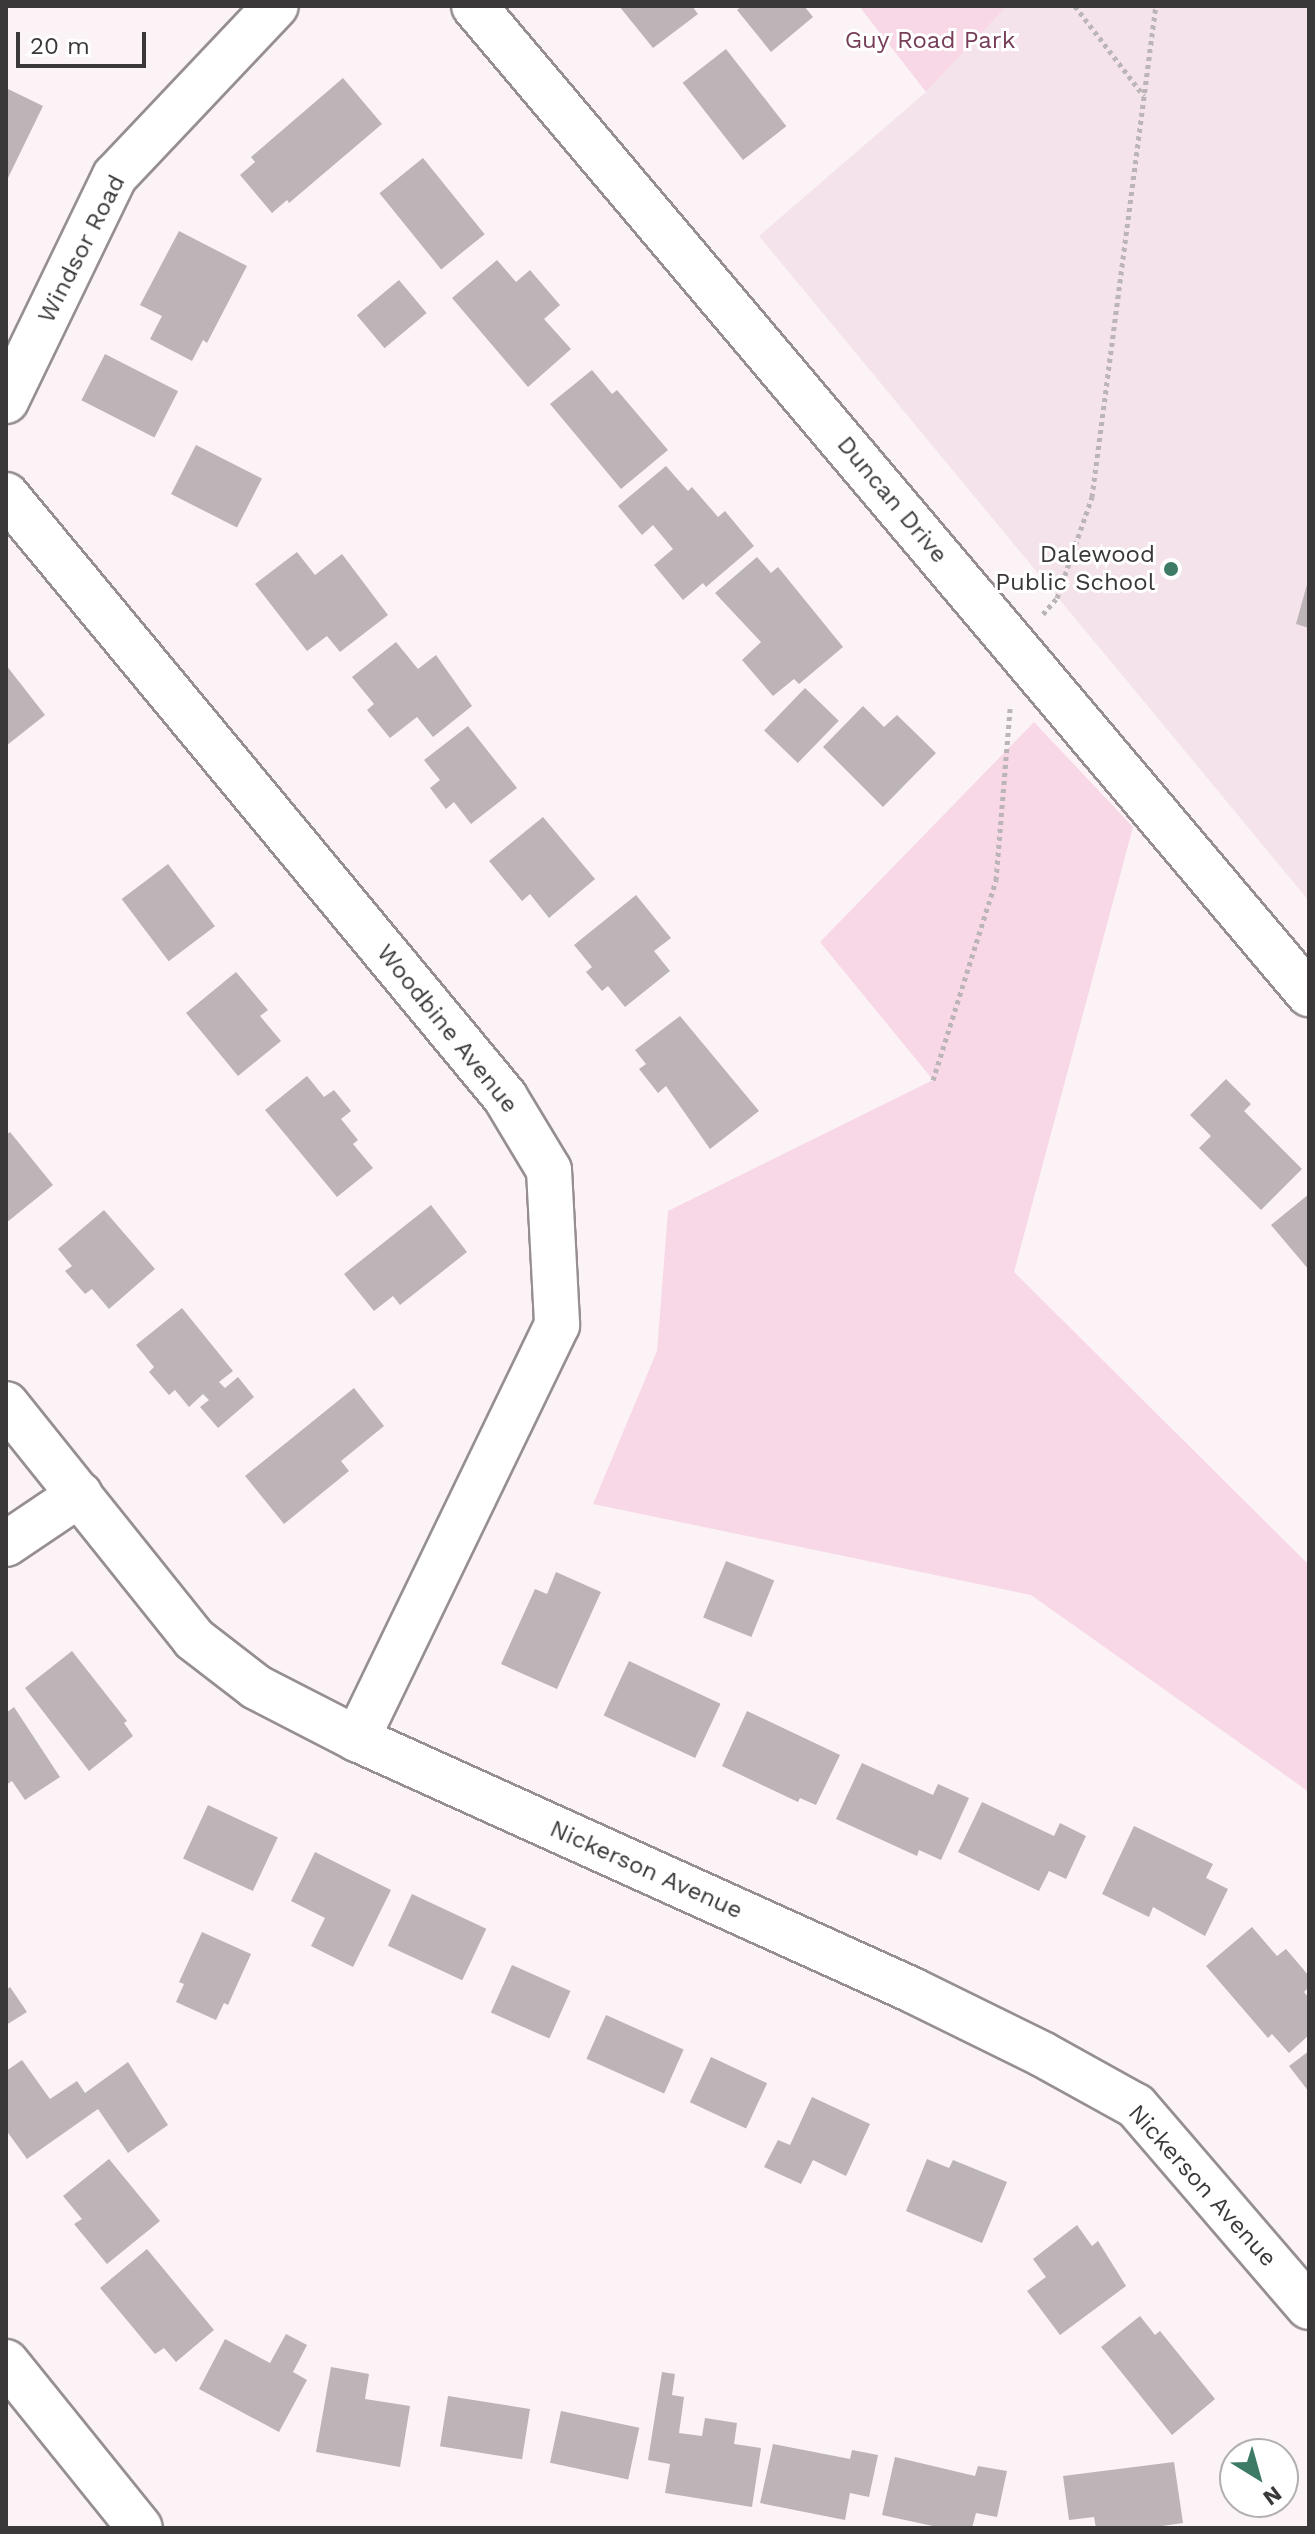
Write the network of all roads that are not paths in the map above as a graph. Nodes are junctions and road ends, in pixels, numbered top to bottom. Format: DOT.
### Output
graph roads {
  1 [pos="276,6"];
  2 [pos="474,6"];
  3 [pos="6,401"];
  4 [pos="6,495"];
  5 [pos="1309,994"];
  6 [pos="6,1404"];
  7 [pos="80,1494"];
  8 [pos="6,1544"];
  9 [pos="357,1739"];
  10 [pos="1309,2307"];
  11 [pos="6,2362"];
  12 [pos="140,2528"];
  1 -- 3 [label="street, Windsor Road"];
  2 -- 5 [label="street, Duncan Drive"];
  4 -- 9 [label="street, Woodbine Avenue"];
  6 -- 7 [label="street, Nickerson Avenue"];
  7 -- 8 [label="street"];
  7 -- 9 [label="street, Nickerson Avenue"];
  9 -- 10 [label="street, Nickerson Avenue"];
  11 -- 12 [label="street"];
}
